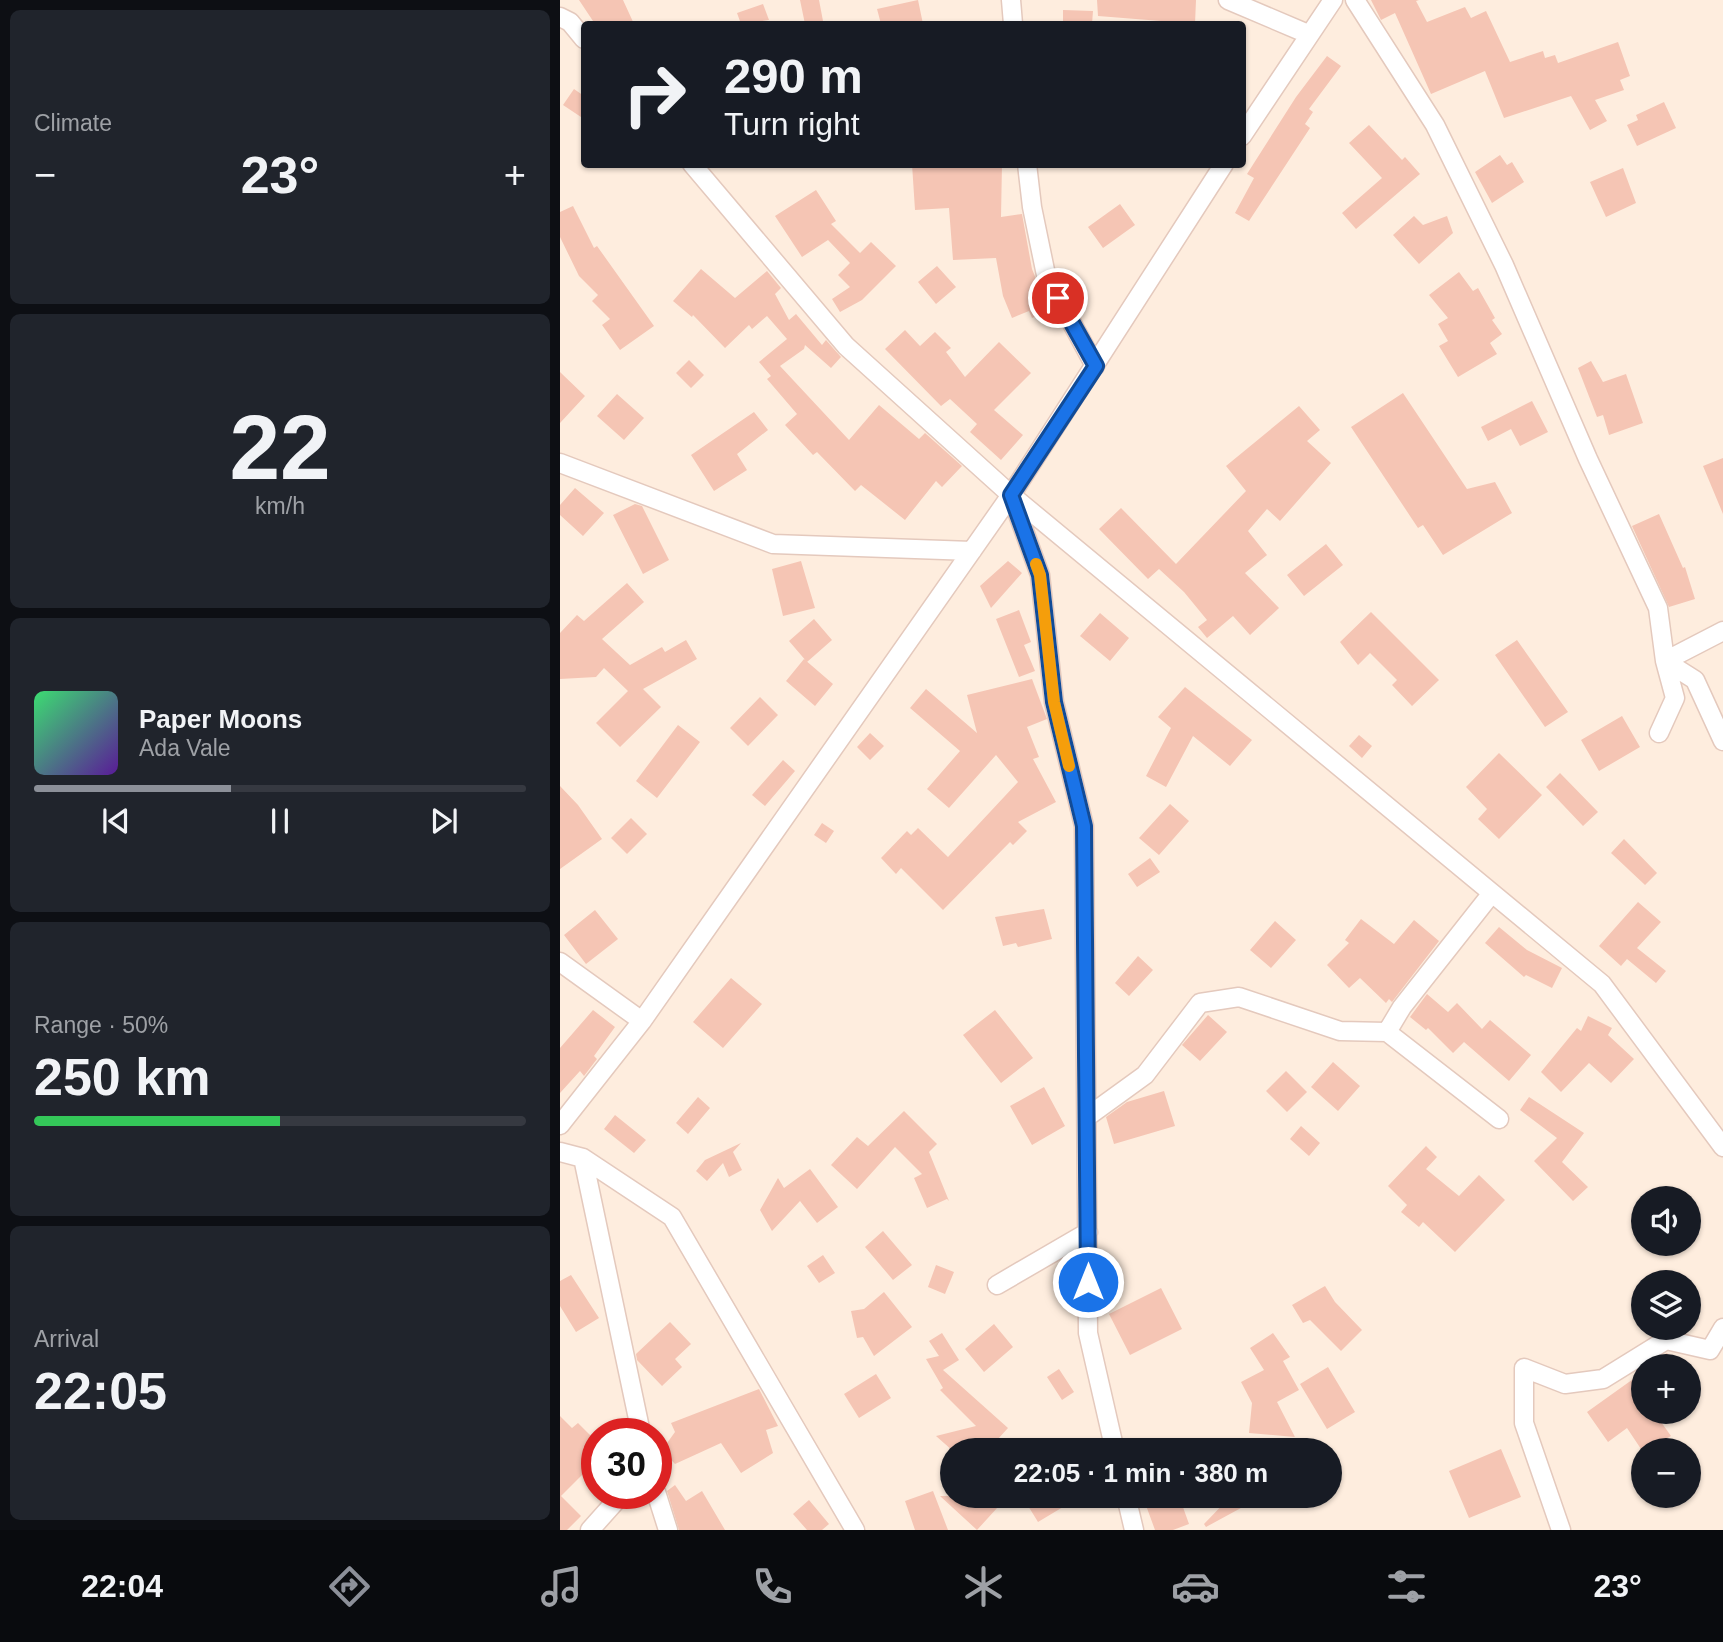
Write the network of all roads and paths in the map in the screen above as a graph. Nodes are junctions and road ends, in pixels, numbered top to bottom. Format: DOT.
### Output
graph roads {
  1 [pos="1011,0"];
  2 [pos="1228,0"];
  3 [pos="1333,0"];
  4 [pos="1356,0"];
  5 [pos="560,17"];
  6 [pos="1013,21"];
  7 [pos="1308,34"];
  8 [pos="581,35"];
  9 [pos="1246,130"];
  10 [pos="695,168"];
  11 [pos="1027,168"];
  12 [pos="1221,168"];
  13 [pos="1096,366"];
  14 [pos="560,463"];
  15 [pos="1011,495"];
  16 [pos="972,551"];
  17 [pos="1723,631"];
  18 [pos="1665,661"];
  19 [pos="1658,733"];
  20 [pos="1723,741"];
  21 [pos="1492,893"];
  22 [pos="560,962"];
  23 [pos="642,1021"];
  24 [pos="1387,1032"];
  25 [pos="1087,1117"];
  26 [pos="1499,1119"];
  27 [pos="560,1125"];
  28 [pos="1723,1147"];
  29 [pos="560,1152"];
  30 [pos="583,1158"];
  31 [pos="1087,1232"];
  32 [pos="997,1285"];
  33 [pos="1723,1328"];
  34 [pos="638,1418"];
  35 [pos="1112,1438"];
  36 [pos="1129,1508"];
  37 [pos="609,1509"];
  38 [pos="661,1509"];
  39 [pos="590,1530"];
  40 [pos="668,1530"];
  41 [pos="855,1530"];
  42 [pos="1134,1530"];
  43 [pos="1561,1530"];
  1 -- 6 [label="street"];
  2 -- 7 [label="street"];
  3 -- 7 [label="street"];
  4 -- 18 [label="street"];
  5 -- 8 [label="street"];
  7 -- 9 [label="street"];
  10 -- 15 [label="street"];
  11 -- 13 [label="street"];
  12 -- 13 [label="street"];
  13 -- 15 [label="street"];
  14 -- 16 [label="street"];
  15 -- 16 [label="street"];
  15 -- 21 [label="street"];
  15 -- 25 [label="street"];
  16 -- 23 [label="street"];
  17 -- 18 [label="street"];
  18 -- 19 [label="street"];
  18 -- 20 [label="street"];
  21 -- 24 [label="street"];
  21 -- 28 [label="street"];
  22 -- 23 [label="street"];
  23 -- 27 [label="street"];
  24 -- 25 [label="street"];
  24 -- 26 [label="street"];
  25 -- 31 [label="street"];
  29 -- 30 [label="street"];
  30 -- 34 [label="street"];
  30 -- 41 [label="street"];
  31 -- 32 [label="street"];
  31 -- 35 [label="street"];
  33 -- 43 [label="street"];
  36 -- 42 [label="street"];
  37 -- 39 [label="street"];
  38 -- 40 [label="street"];
}
